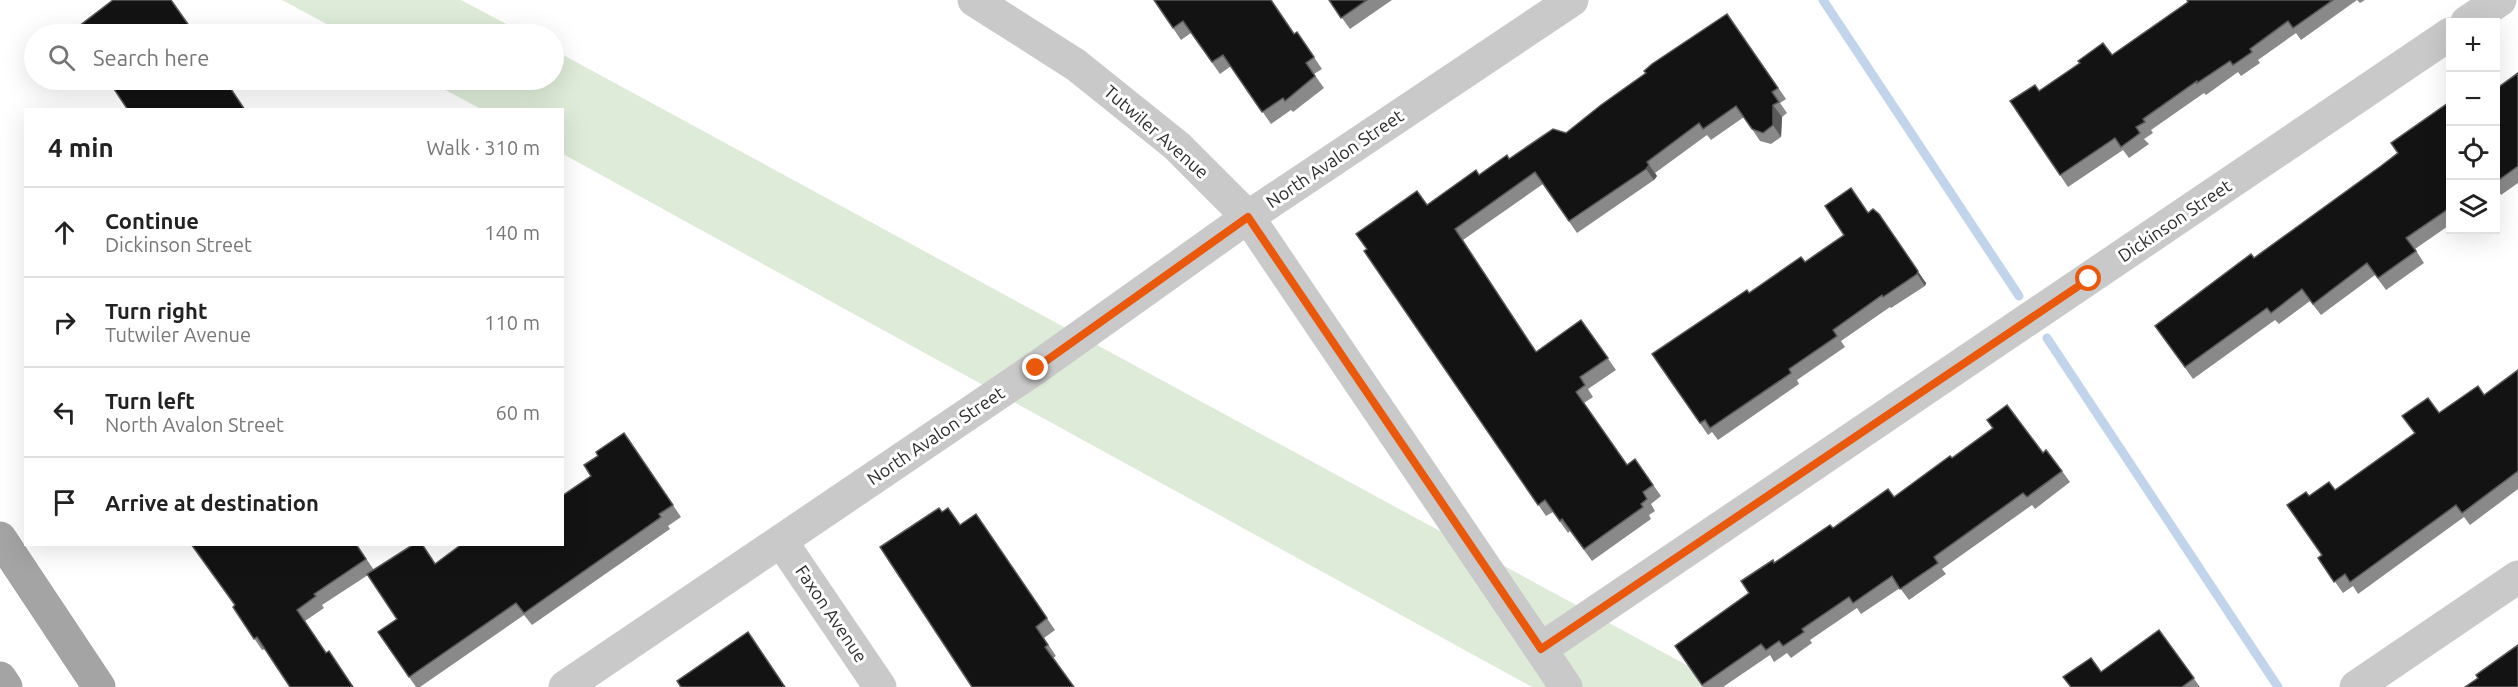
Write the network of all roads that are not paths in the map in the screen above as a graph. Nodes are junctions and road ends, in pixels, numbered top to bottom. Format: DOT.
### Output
graph roads {
  1 [pos="974,0"];
  2 [pos="1572,0"];
  3 [pos="2500,0"];
  4 [pos="2473,18"];
  5 [pos="2446,37"];
  6 [pos="1248,217"];
  7 [pos="0,538"];
  8 [pos="782,541"];
  9 [pos="2518,577"];
  10 [pos="1541,649"];
  11 [pos="0,678"];
  12 [pos="6,687"];
  13 [pos="99,687"];
  14 [pos="565,687"];
  15 [pos="880,687"];
  16 [pos="1566,687"];
  17 [pos="2356,687"];
  1 -- 6 [label="street, Tutwiler Avenue"];
  2 -- 6 [label="street, North Avalon Street"];
  3 -- 4 [label="street"];
  5 -- 10 [label="street, Dickinson Street"];
  6 -- 8 [label="street, North Avalon Street"];
  6 -- 10 [label="street, Tutwiler Avenue"];
  7 -- 13 [label="main road"];
  8 -- 14 [label="street, North Avalon Street"];
  8 -- 15 [label="street, Faxon Avenue"];
  9 -- 17 [label="street"];
  10 -- 16 [label="street, Tutwiler Avenue"];
  11 -- 12 [label="main road"];
}
